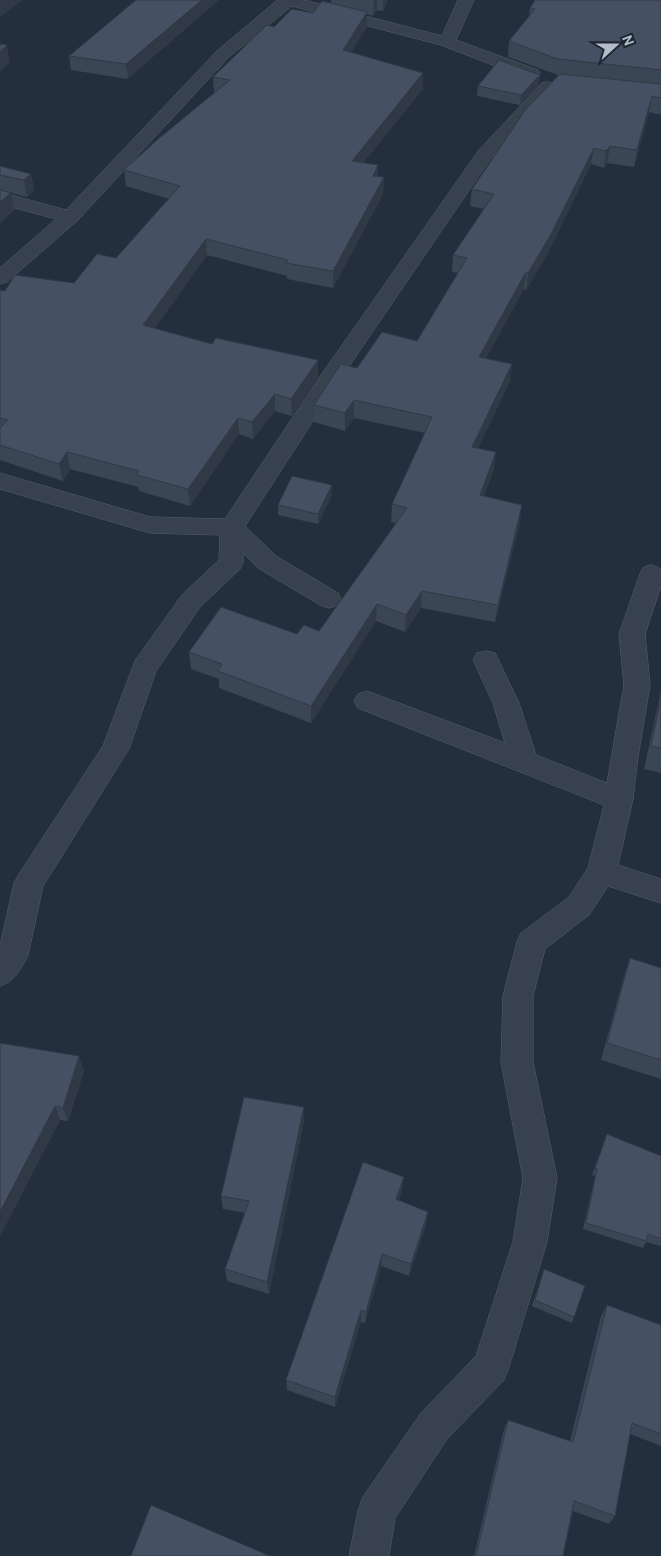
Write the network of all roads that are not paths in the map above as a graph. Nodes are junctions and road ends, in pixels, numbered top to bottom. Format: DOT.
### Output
graph roads {
  1 [pos="289,0"];
  2 [pos="466,0"];
  3 [pos="447,42"];
  4 [pos="0,198"];
  5 [pos="70,217"];
  6 [pos="0,278"];
  7 [pos="0,481"];
  8 [pos="232,527"];
  9 [pos="652,574"];
  10 [pos="329,599"];
  11 [pos="486,660"];
  12 [pos="367,701"];
  13 [pos="524,762"];
  14 [pos="619,799"];
  15 [pos="602,872"];
  16 [pos="661,891"];
  17 [pos="7,964"];
  18 [pos="369,1556"];
  1 -- 3 [label="street"];
  1 -- 5 [label="street"];
  2 -- 3 [label="street"];
  3 -- 8 [label="street"];
  4 -- 5 [label="street"];
  5 -- 6 [label="street"];
  7 -- 8 [label="street"];
  8 -- 10 [label="street"];
  8 -- 17 [label="street"];
  9 -- 14 [label="street"];
  11 -- 13 [label="street"];
  12 -- 13 [label="street"];
  13 -- 14 [label="street"];
  14 -- 15 [label="street"];
  15 -- 16 [label="street"];
  15 -- 18 [label="street"];
}
